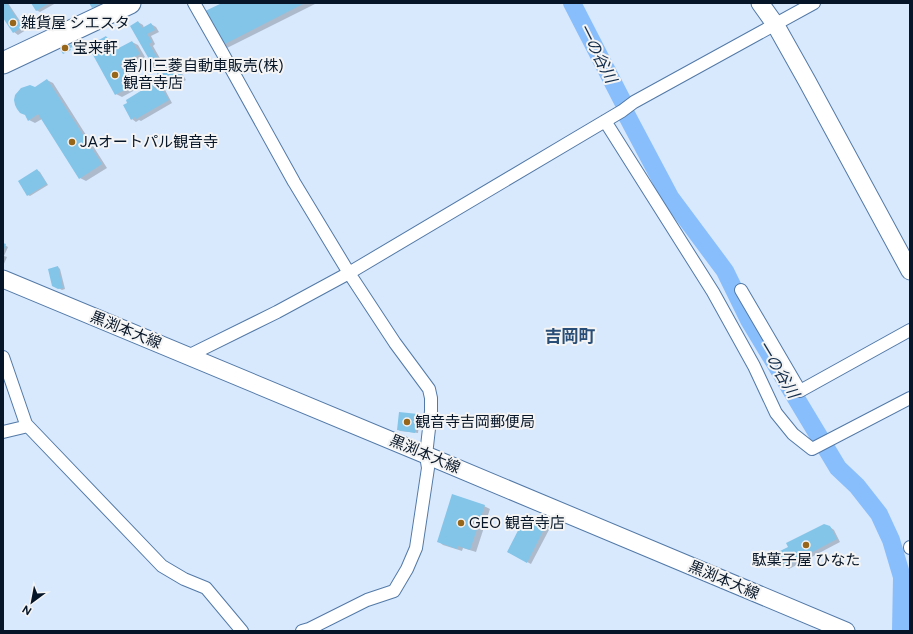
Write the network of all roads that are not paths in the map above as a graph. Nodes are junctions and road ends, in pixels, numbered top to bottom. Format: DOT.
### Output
graph roads {
  1 [pos="130,3"];
  2 [pos="194,3"];
  3 [pos="760,3"];
  4 [pos="814,3"];
  5 [pos="775,24"];
  6 [pos="3,63"];
  7 [pos="605,121"];
  8 [pos="910,271"];
  9 [pos="349,273"];
  10 [pos="3,279"];
  11 [pos="741,290"];
  12 [pos="910,330"];
  13 [pos="188,356"];
  14 [pos="3,357"];
  15 [pos="910,398"];
  16 [pos="26,424"];
  17 [pos="3,432"];
  18 [pos="426,455"];
  19 [pos="242,631"];
  20 [pos="302,631"];
  21 [pos="846,631"];
  1 -- 6 [label="highway"];
  2 -- 9 [label="street"];
  3 -- 5 [label="main road"];
  4 -- 5 [label="street"];
  5 -- 7 [label="street"];
  5 -- 8 [label="main road"];
  7 -- 9 [label="street"];
  7 -- 15 [label="street"];
  9 -- 13 [label="street"];
  9 -- 18 [label="street"];
  10 -- 13 [label="main road, 黒渕本大線"];
  11 -- 12 [label="street"];
  13 -- 18 [label="main road, 黒渕本大線"];
  14 -- 16 [label="street"];
  16 -- 17 [label="street"];
  16 -- 19 [label="street"];
  18 -- 20 [label="street"];
  18 -- 21 [label="main road, 黒渕本大線"];
}
